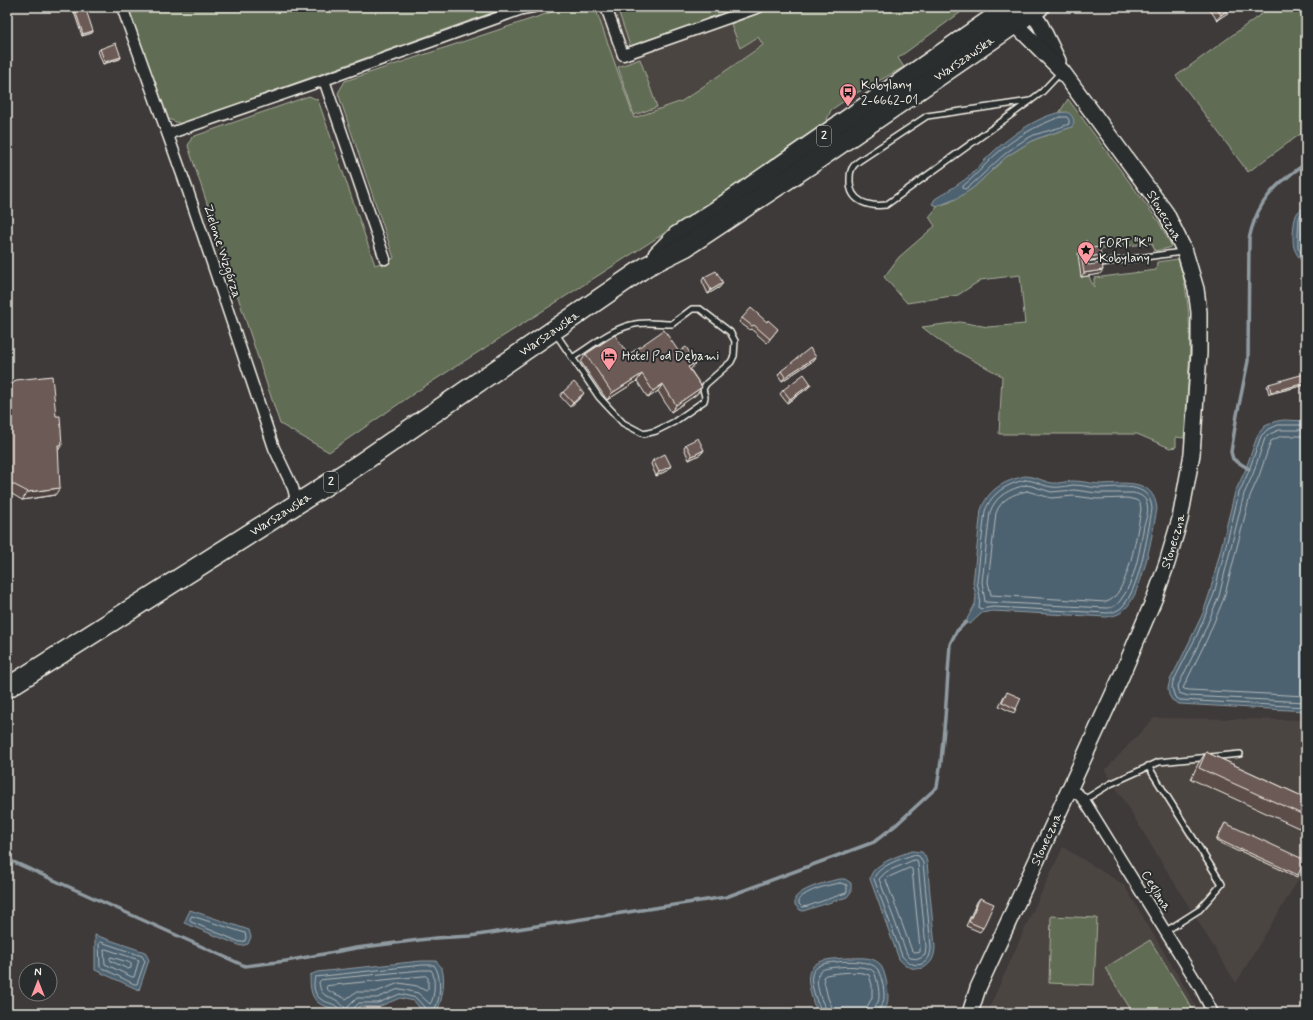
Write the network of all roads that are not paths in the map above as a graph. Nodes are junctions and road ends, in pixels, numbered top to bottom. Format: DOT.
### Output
graph roads {
  1 [pos="122,7"];
  2 [pos="533,7"];
  3 [pos="606,7"];
  4 [pos="759,7"];
  5 [pos="1033,8"];
  6 [pos="1007,12"];
  7 [pos="1062,71"];
  8 [pos="324,80"];
  9 [pos="1030,101"];
  10 [pos="168,134"];
  11 [pos="1185,252"];
  12 [pos="385,259"];
  13 [pos="1086,265"];
  14 [pos="554,330"];
  15 [pos="572,358"];
  16 [pos="297,504"];
  17 [pos="7,688"];
  18 [pos="1240,754"];
  19 [pos="1148,766"];
  20 [pos="1069,790"];
  21 [pos="1084,800"];
  22 [pos="1166,931"];
  23 [pos="970,1013"];
  24 [pos="1214,1013"];
  1 -- 10 [label="street, Zielone Wzgórza"];
  2 -- 8 [label="street"];
  3 -- 4 [label="street"];
  5 -- 6 [label="highway, Warszawska / 2"];
  5 -- 7 [label="street, Słoneczna"];
  6 -- 7 [label="street, Słoneczna"];
  6 -- 14 [label="highway, Warszawska / 2"];
  7 -- 9 [label="lane"];
  7 -- 11 [label="street, Słoneczna"];
  8 -- 10 [label="street"];
  8 -- 12 [label="street"];
  9 -- 9 [label="lane"];
  10 -- 16 [label="street, Zielone Wzgórza"];
  11 -- 13 [label="lane"];
  11 -- 20 [label="street, Słoneczna"];
  14 -- 15 [label="lane"];
  14 -- 16 [label="highway, Warszawska / 2"];
  15 -- 15 [label="lane"];
  16 -- 17 [label="highway, Warszawska / 2"];
  18 -- 19 [label="lane"];
  19 -- 21 [label="lane"];
  19 -- 22 [label="lane"];
  20 -- 21 [label="street, Ceglana"];
  20 -- 23 [label="street, Słoneczna"];
  21 -- 22 [label="street, Ceglana"];
  22 -- 24 [label="street, Ceglana"];
}
